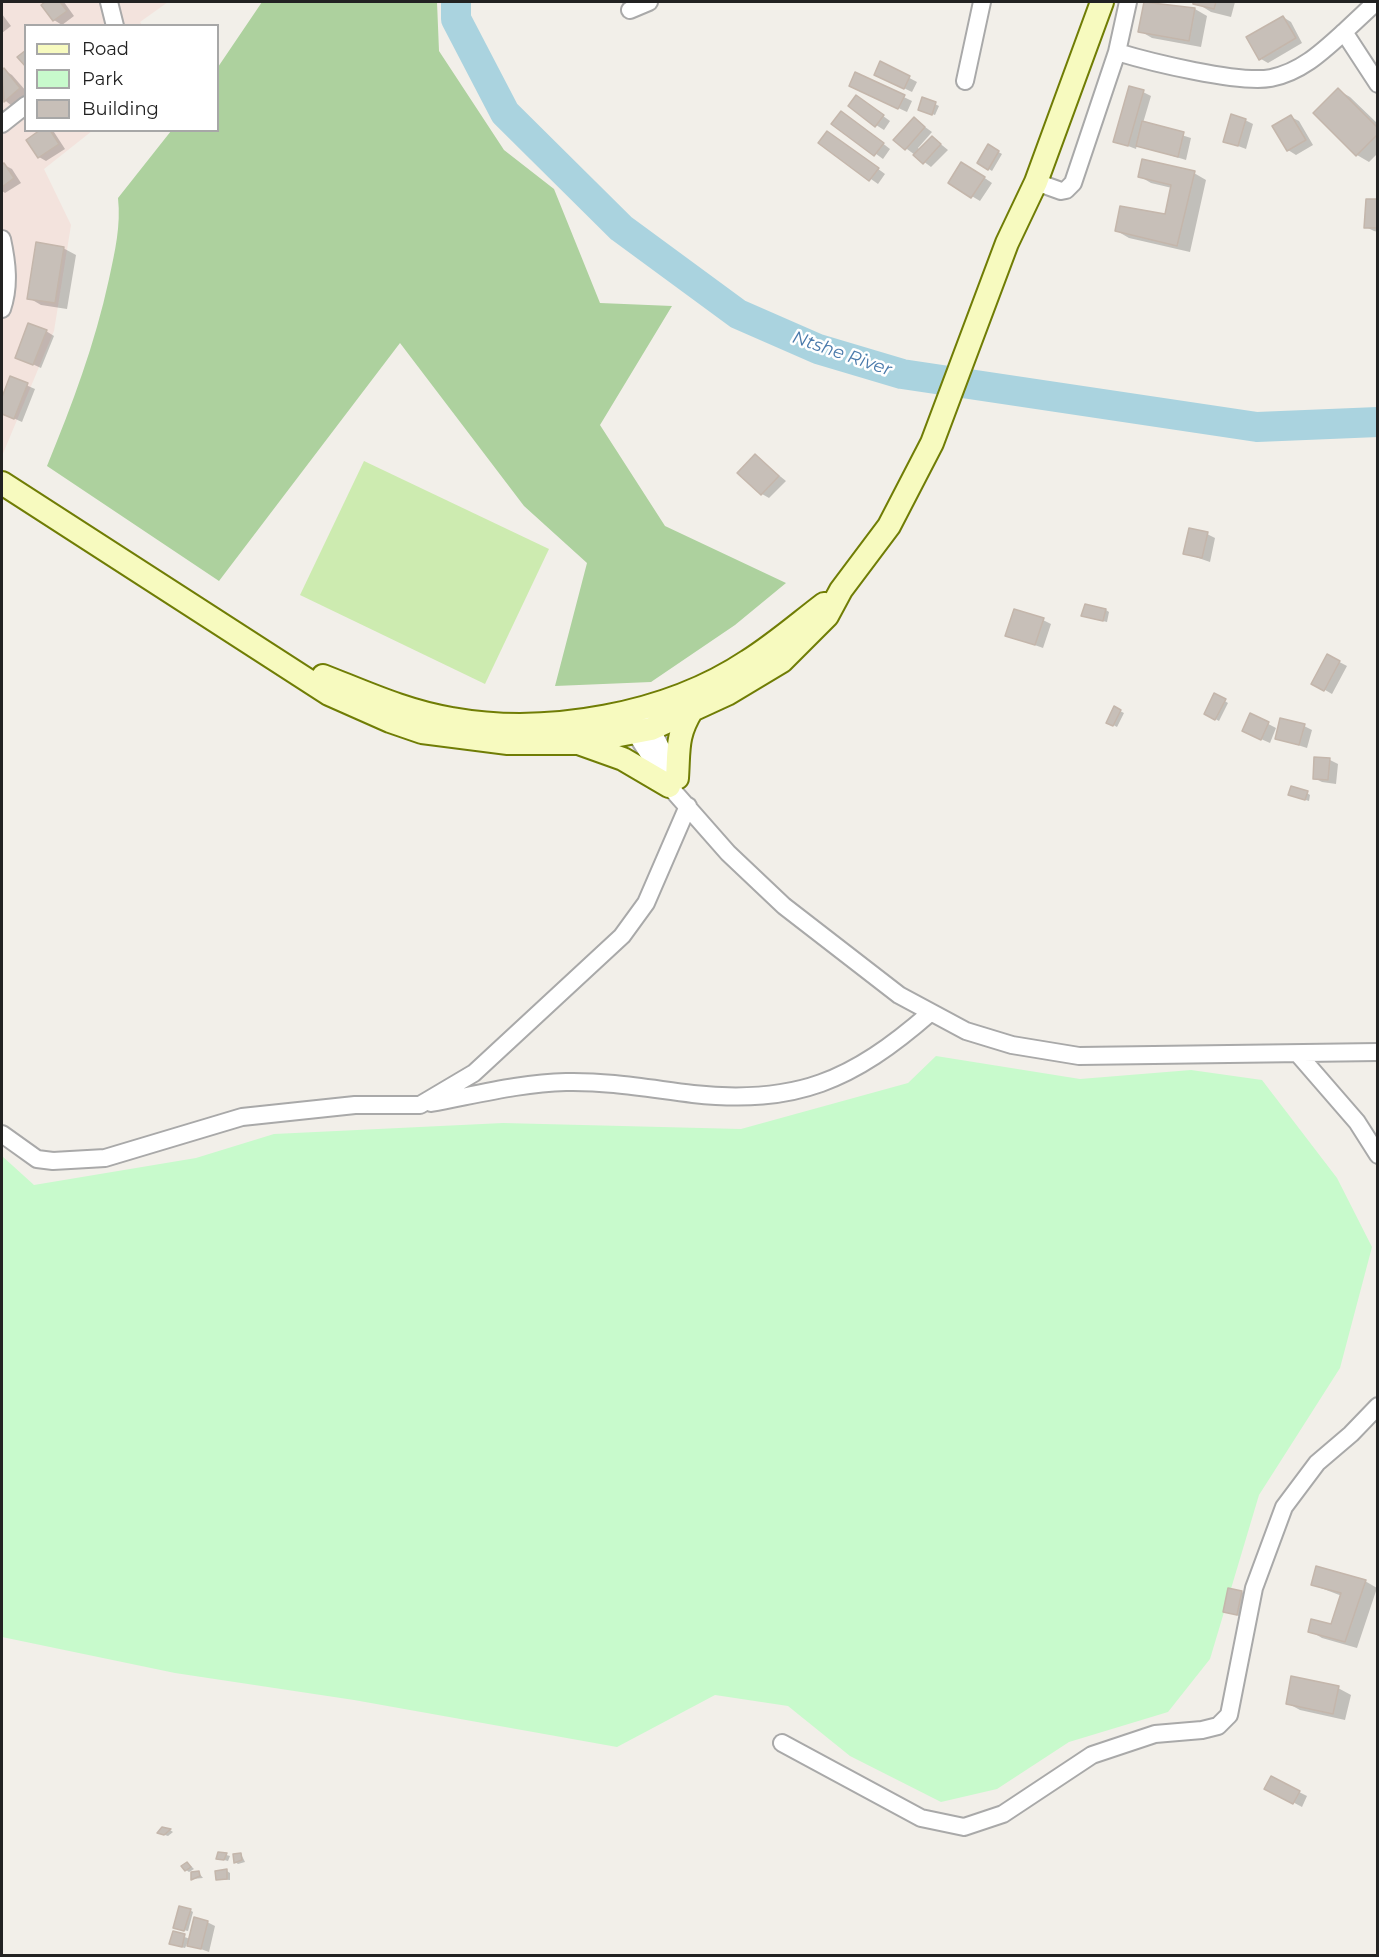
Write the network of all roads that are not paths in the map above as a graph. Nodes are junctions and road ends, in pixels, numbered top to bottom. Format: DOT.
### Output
graph roads {
  1 [pos="109,2"];
  2 [pos="649,2"];
  3 [pos="982,2"];
  4 [pos="1102,2"];
  5 [pos="1128,2"];
  6 [pos="1376,2"];
  7 [pos="630,10"];
  8 [pos="114,24"];
  9 [pos="1344,32"];
  10 [pos="1117,52"];
  11 [pos="965,81"];
  12 [pos="1377,84"];
  13 [pos="24,107"];
  14 [pos="2,124"];
  15 [pos="1036,182"];
  16 [pos="2,239"];
  17 [pos="2,309"];
  18 [pos="2,483"];
  19 [pos="842,590"];
  20 [pos="268,654"];
  21 [pos="632,710"];
  22 [pos="692,710"];
  23 [pos="642,731"];
  24 [pos="577,743"];
  25 [pos="679,792"];
  26 [pos="930,1013"];
  27 [pos="1377,1052"];
  28 [pos="1298,1054"];
  29 [pos="420,1106"];
  30 [pos="2,1134"];
  31 [pos="1377,1155"];
  32 [pos="1377,1406"];
  33 [pos="782,1743"];
  1 -- 8 [label="street"];
  2 -- 7 [label="street"];
  3 -- 11 [label="street"];
  4 -- 15 [label="street"];
  5 -- 10 [label="street"];
  6 -- 9 [label="street"];
  9 -- 10 [label="street"];
  9 -- 12 [label="street"];
  10 -- 15 [label="street"];
  13 -- 14 [label="street"];
  15 -- 19 [label="street"];
  16 -- 17 [label="street"];
  18 -- 20 [label="street"];
  19 -- 21 [label="street"];
  19 -- 22 [label="street"];
  20 -- 21 [label="street"];
  20 -- 24 [label="street"];
  21 -- 23 [label="street"];
  22 -- 23 [label="street"];
  22 -- 25 [label="street"];
  23 -- 24 [label="street"];
  23 -- 25 [label="street"];
  24 -- 25 [label="street"];
  25 -- 26 [label="street"];
  25 -- 29 [label="street"];
  26 -- 28 [label="street"];
  26 -- 29 [label="street"];
  27 -- 28 [label="street"];
  28 -- 31 [label="street"];
  29 -- 30 [label="street"];
  32 -- 33 [label="street"];
}
